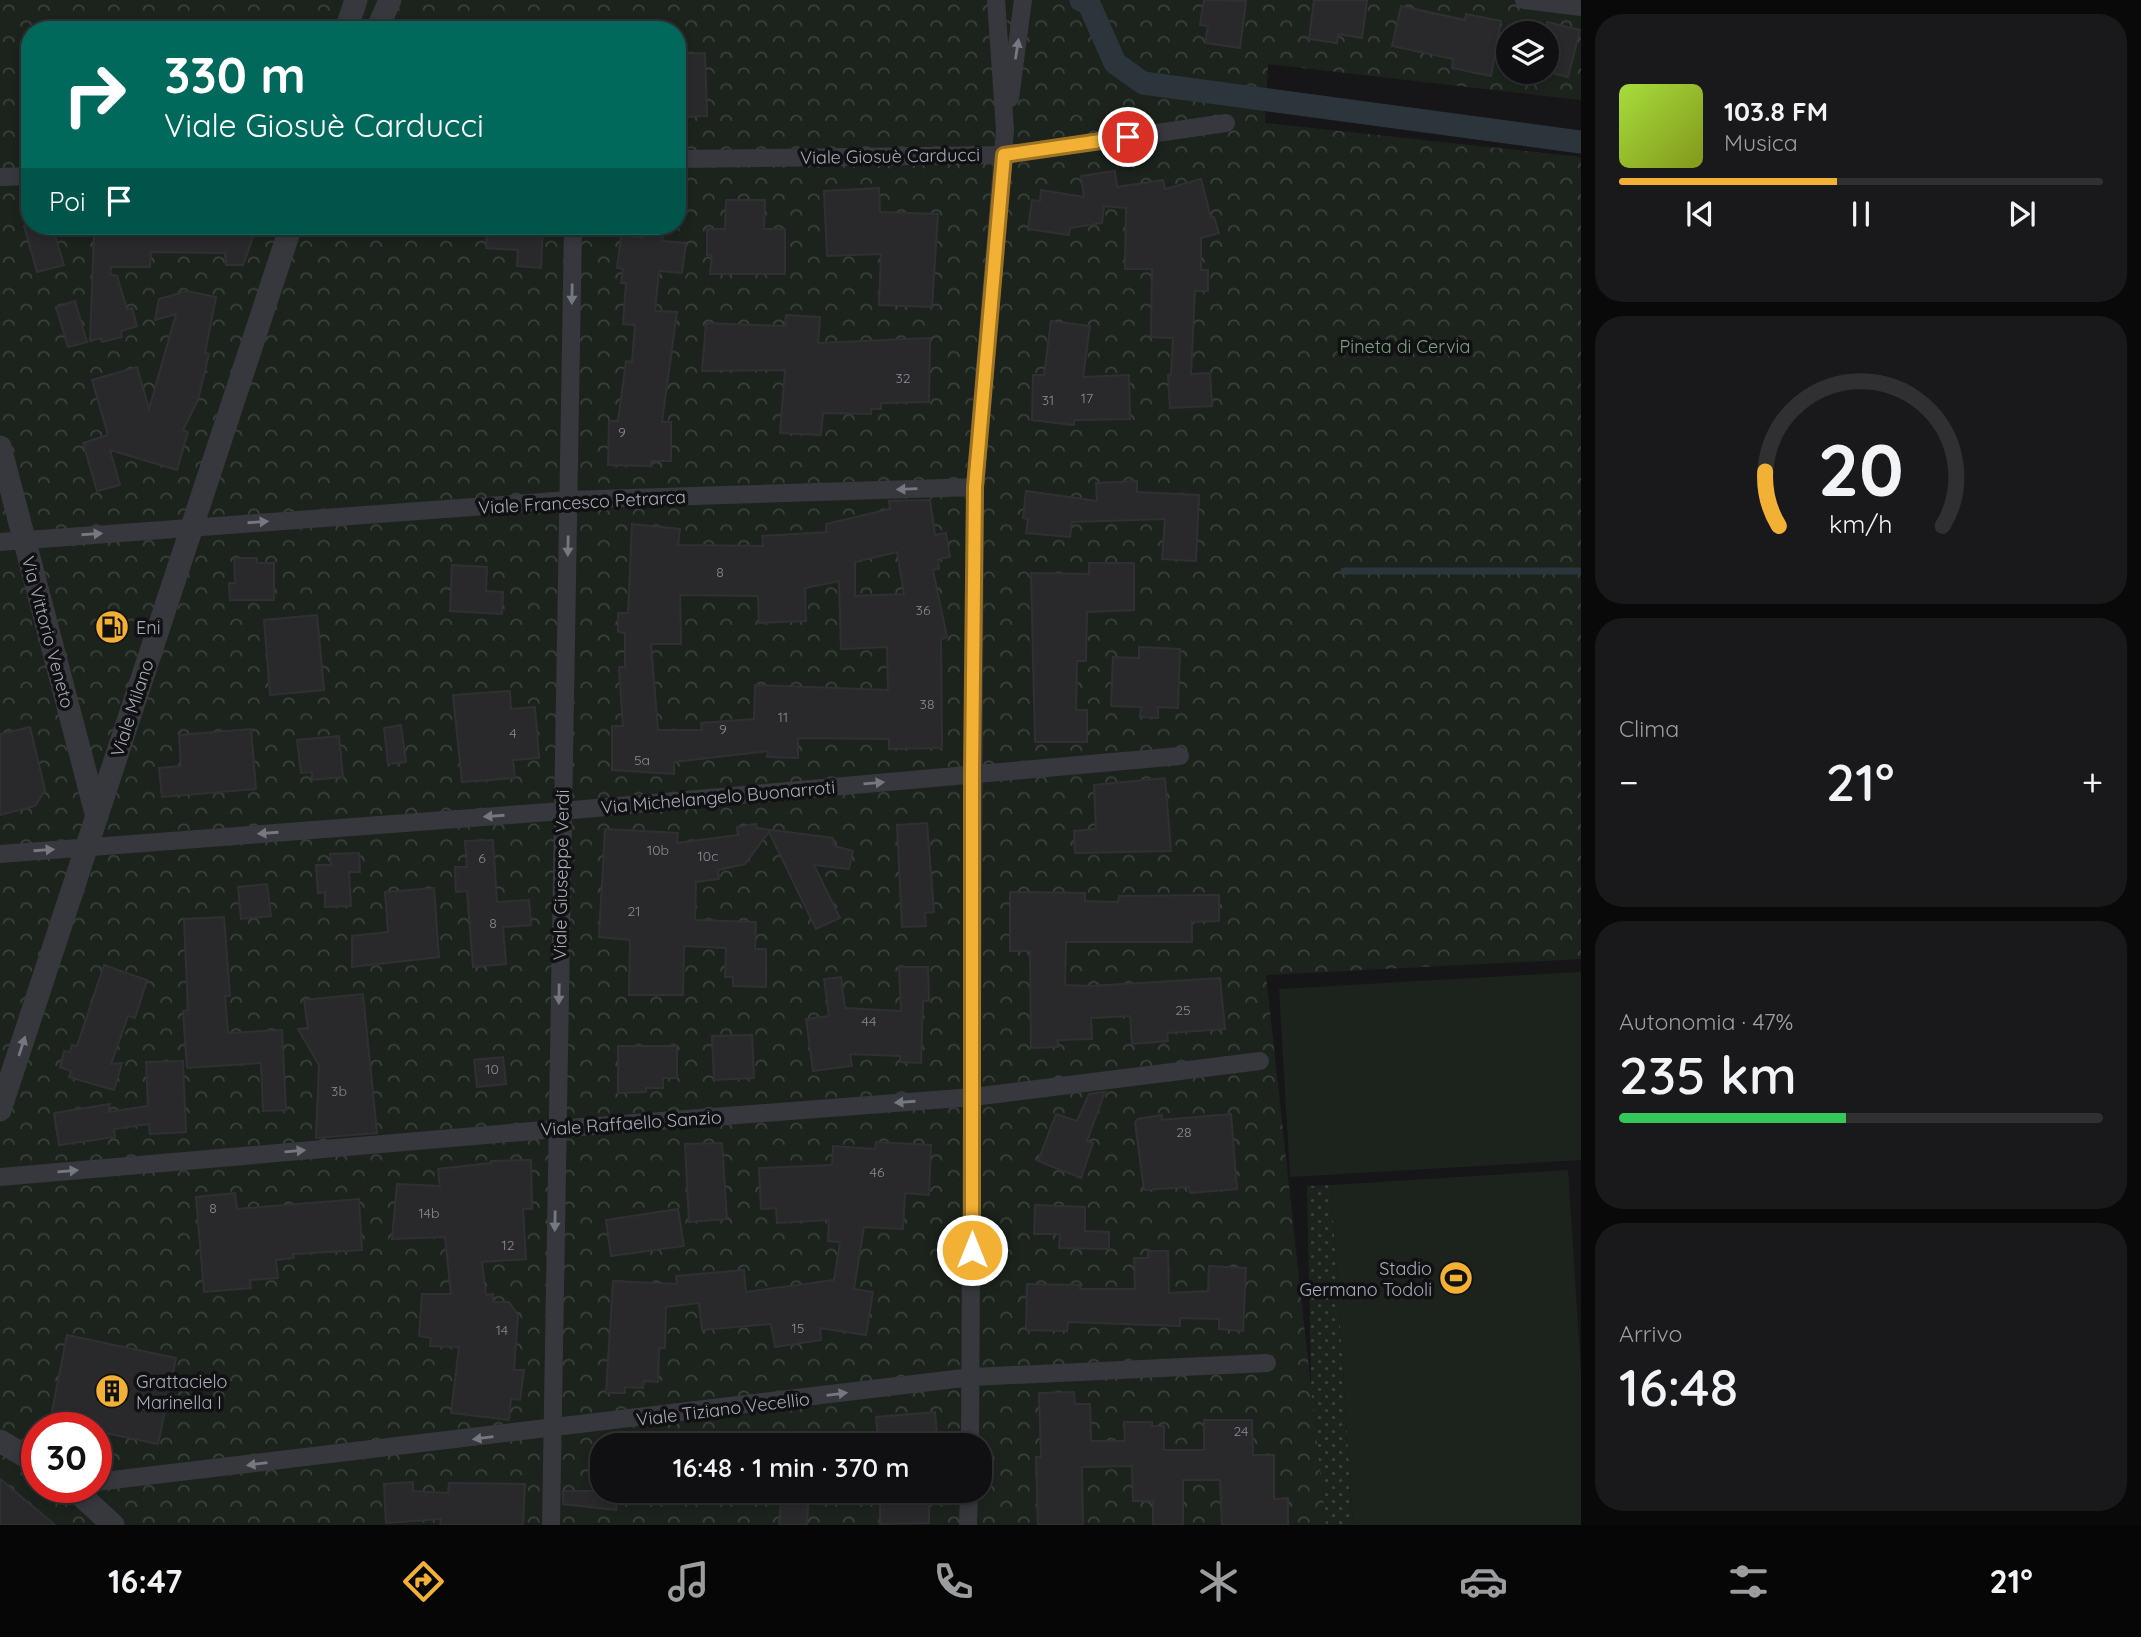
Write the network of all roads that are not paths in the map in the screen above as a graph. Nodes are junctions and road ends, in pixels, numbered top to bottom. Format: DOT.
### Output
graph roads {
  1 [pos="390,0"];
  2 [pos="1524,0"];
  3 [pos="1581,6"];
  4 [pos="995,7"];
  5 [pos="1022,8"];
  6 [pos="381,21"];
  7 [pos="1226,123"];
  8 [pos="1005,130"];
  9 [pos="1004,155"];
  10 [pos="686,159"];
  11 [pos="21,176"];
  12 [pos="0,177"];
  13 [pos="288,235"];
  14 [pos="573,235"];
  15 [pos="0,447"];
  16 [pos="975,487"];
  17 [pos="568,500"];
  18 [pos="190,527"];
  19 [pos="24,540"];
  20 [pos="0,542"];
  21 [pos="117,755"];
  22 [pos="1180,756"];
  23 [pos="81,757"];
  24 [pos="972,774"];
  25 [pos="562,811"];
  26 [pos="97,817"];
  27 [pos="88,847"];
  28 [pos="0,854"];
  29 [pos="1260,1061"];
  30 [pos="973,1097"];
  31 [pos="0,1110"];
  32 [pos="556,1129"];
  33 [pos="0,1177"];
  34 [pos="1267,1363"];
  35 [pos="972,1377"];
  36 [pos="551,1430"];
  37 [pos="970,1433"];
  38 [pos="0,1441"];
  39 [pos="21,1453"];
  40 [pos="112,1480"];
  41 [pos="89,1503"];
  42 [pos="969,1503"];
  43 [pos="113,1525"];
  44 [pos="551,1525"];
  45 [pos="968,1525"];
  1 -- 6 [label="street"];
  2 -- 3 [label="street"];
  4 -- 8 [label="street"];
  8 -- 5 [label="street, one-way"];
  7 -- 9 [label="street, Viale Giosuè Carducci"];
  8 -- 9 [label="street"];
  9 -- 10 [label="street, Viale Giosuè Carducci"];
  9 -- 16 [label="street"];
  11 -- 12 [label="street"];
  13 -- 18 [label="street, Viale Milano"];
  14 -- 17 [label="street, Viale Giuseppe Verdi, one-way"];
  15 -- 19 [label="street, Via Vittorio Veneto"];
  16 -- 17 [label="street, Viale Francesco Petrarca, one-way"];
  16 -- 24 [label="street"];
  18 -- 17 [label="street, Viale Francesco Petrarca, one-way"];
  17 -- 25 [label="street, Viale Giuseppe Verdi, one-way"];
  19 -- 18 [label="street, Viale Francesco Petrarca, one-way"];
  18 -- 21 [label="street, Viale Milano"];
  19 -- 20 [label="street, Viale Francesco Petrarca"];
  19 -- 23 [label="street, Via Vittorio Veneto"];
  21 -- 23 [label="street"];
  21 -- 26 [label="street, Viale Milano"];
  22 -- 24 [label="street, Via Michelangelo Buonarroti"];
  23 -- 26 [label="street, Via Vittorio Veneto"];
  25 -- 24 [label="street, Via Michelangelo Buonarroti, one-way"];
  24 -- 30 [label="street"];
  25 -- 27 [label="street, Via Michelangelo Buonarroti, one-way"];
  25 -- 32 [label="street, Viale Giuseppe Verdi, one-way"];
  26 -- 27 [label="street, Viale Milano"];
  28 -- 27 [label="street, Via Michelangelo Buonarroti, one-way"];
  31 -- 27 [label="street, Viale Milano, one-way"];
  29 -- 30 [label="street, Viale Raffaello Sanzio"];
  30 -- 32 [label="street, Viale Raffaello Sanzio, one-way"];
  30 -- 35 [label="street"];
  33 -- 32 [label="street, Viale Raffaello Sanzio, one-way"];
  32 -- 36 [label="street, Viale Giuseppe Verdi, one-way"];
  34 -- 35 [label="street, Viale Tiziano Vecellio"];
  36 -- 35 [label="street, Viale Tiziano Vecellio, one-way"];
  35 -- 37 [label="street"];
  36 -- 40 [label="street, Viale Tiziano Vecellio, one-way"];
  36 -- 44 [label="street, Viale Giuseppe Verdi"];
  38 -- 39 [label="street"];
  41 -- 43 [label="street"];
  42 -- 45 [label="street"];
}
